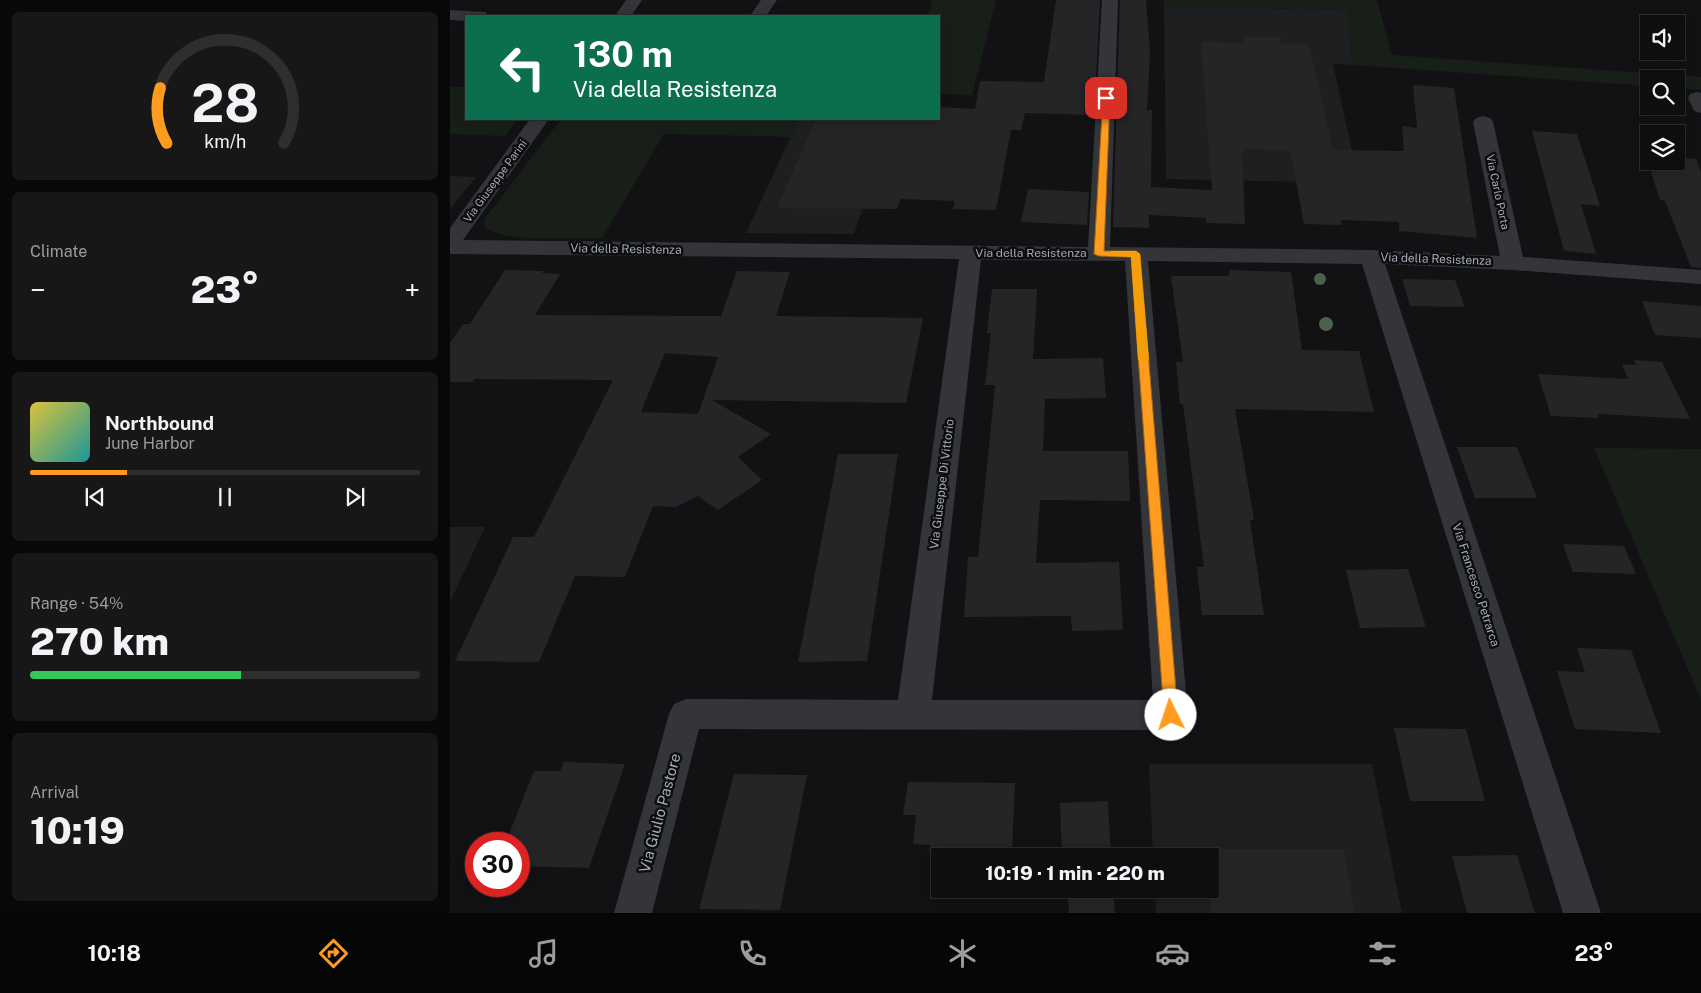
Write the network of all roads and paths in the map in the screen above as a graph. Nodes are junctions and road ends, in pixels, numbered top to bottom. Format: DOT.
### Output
graph roads {
  1 [pos="634,0"];
  2 [pos="769,0"];
  3 [pos="1110,0"];
  4 [pos="450,15"];
  5 [pos="624,15"];
  6 [pos="759,15"];
  7 [pos="465,16"];
  8 [pos="539,120"];
  9 [pos="1483,122"];
  10 [pos="450,243"];
  11 [pos="450,247"];
  12 [pos="971,253"];
  13 [pos="1099,254"];
  14 [pos="1136,254"];
  15 [pos="1371,257"];
  16 [pos="1514,263"];
  17 [pos="1701,277"];
  18 [pos="913,714"];
  19 [pos="633,913"];
  20 [pos="1582,913"];
  1 -- 5 [label="street"];
  2 -- 6 [label="street"];
  3 -- 13 [label="street"];
  4 -- 7 [label="street"];
  8 -- 10 [label="street, Via Giuseppe Parini"];
  9 -- 16 [label="street, Via Carlo Porta"];
  11 -- 12 [label="street, Via della Resistenza"];
  12 -- 13 [label="street, Via della Resistenza"];
  12 -- 18 [label="street, Via Giuseppe Di Vittorio"];
  13 -- 14 [label="street, Via della Resistenza"];
  14 -- 15 [label="street, Via della Resistenza"];
  14 -- 18 [label="street"];
  15 -- 16 [label="street, Via della Resistenza"];
  15 -- 20 [label="street, Via Francesco Petrarca"];
  16 -- 17 [label="street, Via della Resistenza"];
  18 -- 19 [label="street, Via Giulio Pastore"];
}
